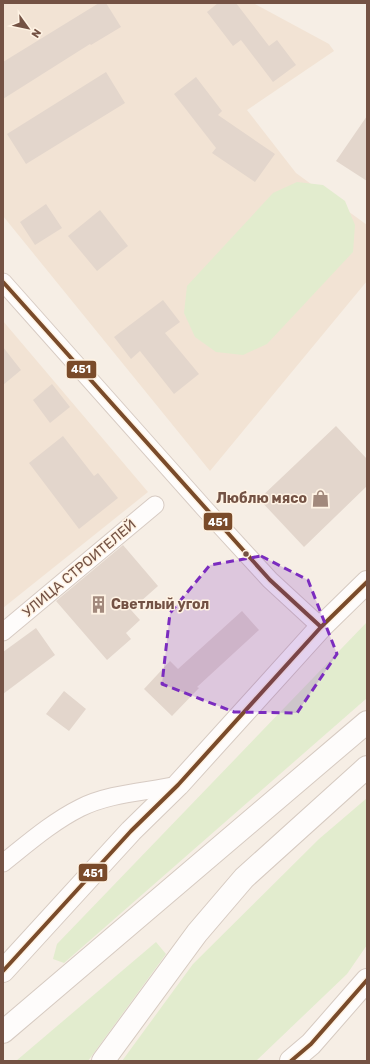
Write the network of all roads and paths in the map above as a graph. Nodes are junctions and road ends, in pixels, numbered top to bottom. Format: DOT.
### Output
graph roads {
  1 [pos="4,283"];
  2 [pos="155,505"];
  3 [pos="367,582"];
  4 [pos="321,627"];
  5 [pos="3,632"];
  6 [pos="367,722"];
  7 [pos="367,767"];
  8 [pos="178,785"];
  9 [pos="3,863"];
  10 [pos="3,971"];
  11 [pos="367,980"];
  12 [pos="3,1032"];
  13 [pos="103,1061"];
  14 [pos="291,1061"];
  1 -- 4 [label="street"];
  2 -- 5 [label="street, УЛИЦА СТРОИТЕЛЕЙ"];
  3 -- 4 [label="main road"];
  4 -- 8 [label="main road"];
  6 -- 12 [label="main road"];
  7 -- 13 [label="main road"];
  8 -- 9 [label="street"];
  8 -- 10 [label="main road"];
  11 -- 14 [label="main road"];
}
